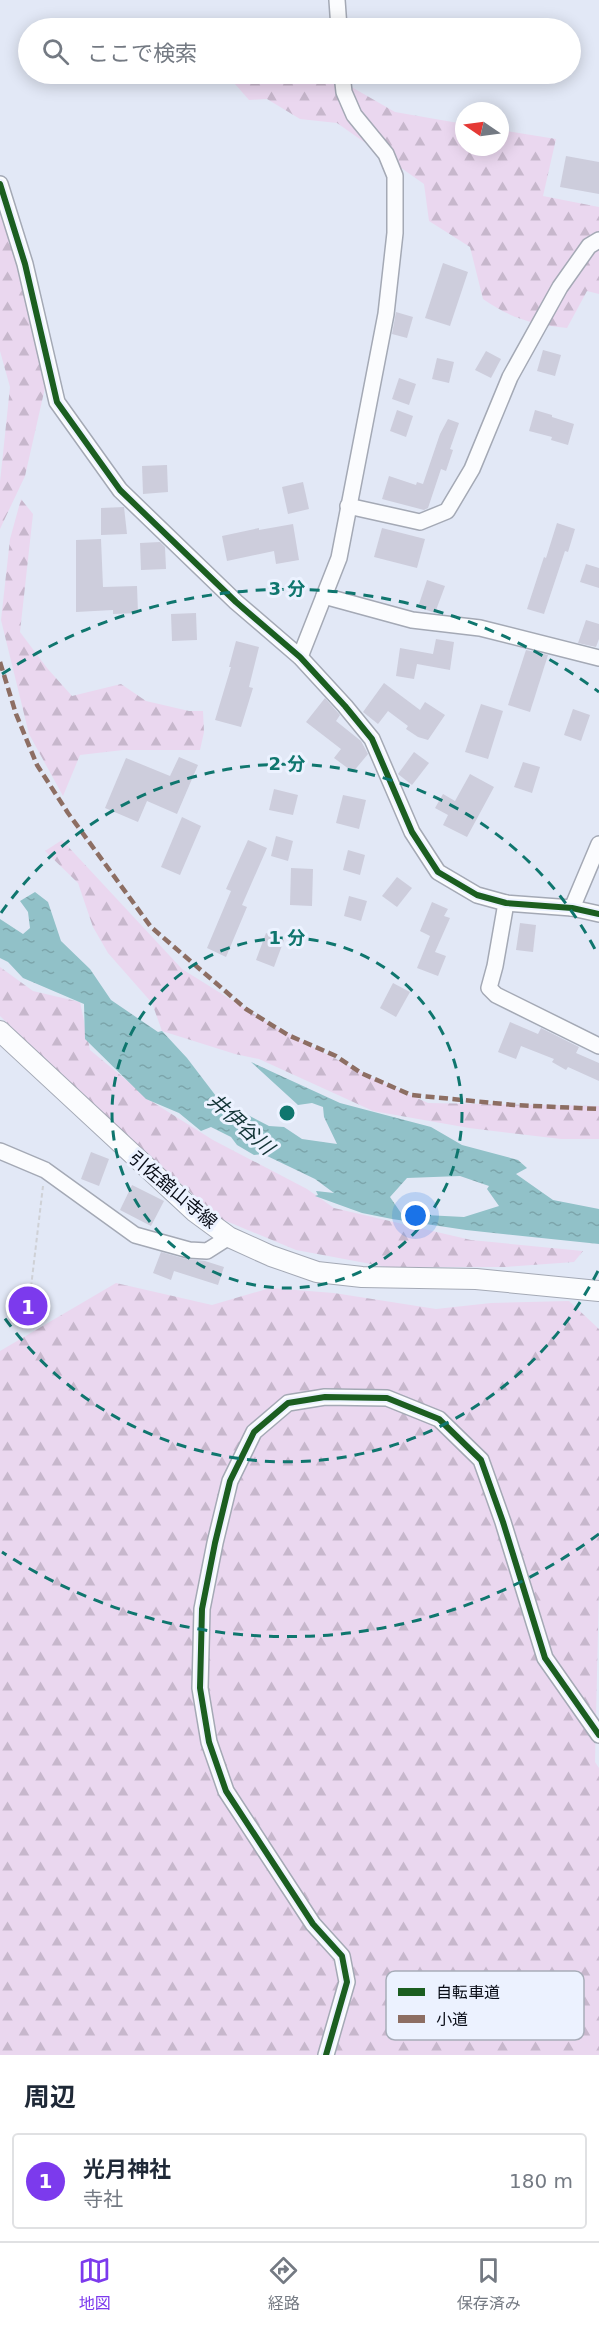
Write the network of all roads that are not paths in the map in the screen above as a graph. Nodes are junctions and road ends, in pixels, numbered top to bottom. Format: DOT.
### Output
graph roads {
  1 [pos="336,0"];
  2 [pos="338,18"];
  3 [pos="343,84"];
  4 [pos="0,184"];
  5 [pos="599,240"];
  6 [pos="348,506"];
  7 [pos="324,596"];
  8 [pos="300,657"];
  9 [pos="599,658"];
  10 [pos="599,844"];
  11 [pos="506,903"];
  12 [pos="572,908"];
  13 [pos="599,914"];
  14 [pos="0,1032"];
  15 [pos="599,1046"];
  16 [pos="0,1151"];
  17 [pos="229,1237"];
  18 [pos="599,1291"];
  19 [pos="599,1735"];
  20 [pos="326,2055"];
  1 -- 2 [label="street"];
  3 -- 6 [label="street"];
  4 -- 8 [label="street"];
  5 -- 6 [label="street"];
  6 -- 7 [label="street"];
  7 -- 8 [label="street"];
  7 -- 9 [label="street"];
  8 -- 11 [label="street"];
  10 -- 12 [label="street"];
  11 -- 12 [label="street"];
  11 -- 15 [label="street"];
  12 -- 13 [label="street"];
  14 -- 17 [label="main road, 引佐舘山寺線"];
  16 -- 17 [label="street"];
  17 -- 18 [label="main road, 引佐舘山寺線"];
  19 -- 20 [label="street"];
}
